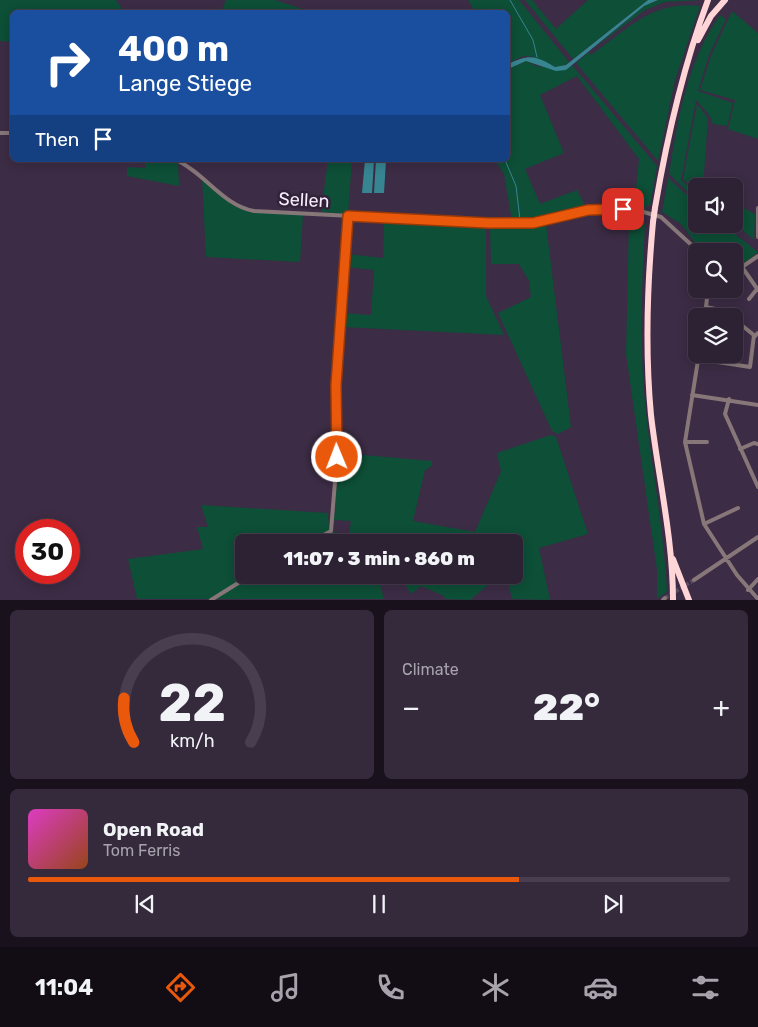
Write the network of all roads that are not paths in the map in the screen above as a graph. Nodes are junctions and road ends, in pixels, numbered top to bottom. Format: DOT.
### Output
graph roads {
  1 [pos="708,0"];
  2 [pos="725,0"];
  3 [pos="687,62"];
  4 [pos="180,162"];
  5 [pos="758,208"];
  6 [pos="348,216"];
  7 [pos="758,238"];
  8 [pos="689,243"];
  9 [pos="758,256"];
  10 [pos="743,266"];
  11 [pos="743,269"];
  12 [pos="757,290"];
  13 [pos="707,298"];
  14 [pos="749,299"];
  15 [pos="706,308"];
  16 [pos="743,325"];
  17 [pos="756,334"];
  18 [pos="698,363"];
  19 [pos="731,363"];
  20 [pos="692,395"];
  21 [pos="729,399"];
  22 [pos="756,404"];
  23 [pos="685,442"];
  24 [pos="707,442"];
  25 [pos="758,444"];
  26 [pos="740,449"];
  27 [pos="758,487"];
  28 [pos="738,508"];
  29 [pos="704,524"];
  30 [pos="326,534"];
  31 [pos="758,537"];
  32 [pos="669,545"];
  33 [pos="726,559"];
  34 [pos="758,579"];
  35 [pos="694,580"];
  36 [pos="236,584"];
  37 [pos="748,590"];
  38 [pos="210,600"];
  39 [pos="673,600"];
  40 [pos="689,600"];
  41 [pos="758,600"];
  1 -- 3 [label="highway"];
  2 -- 3 [label="highway"];
  3 -- 32 [label="highway, bridge"];
  4 -- 6 [label="street, Sellen"];
  5 -- 7 [label="street"];
  6 -- 8 [label="street"];
  6 -- 30 [label="street, Sellen"];
  9 -- 10 [label="street"];
  11 -- 12 [label="street"];
  12 -- 14 [label="street"];
  13 -- 15 [label="street"];
  16 -- 17 [label="street"];
  17 -- 19 [label="street"];
  18 -- 20 [label="street"];
  20 -- 21 [label="street"];
  20 -- 23 [label="street"];
  21 -- 22 [label="street"];
  21 -- 26 [label="street"];
  23 -- 24 [label="street"];
  23 -- 29 [label="street"];
  25 -- 26 [label="street"];
  26 -- 27 [label="street"];
  28 -- 29 [label="street"];
  29 -- 33 [label="street"];
  31 -- 33 [label="street"];
  32 -- 39 [label="highway"];
  32 -- 40 [label="highway"];
  33 -- 35 [label="street"];
  33 -- 37 [label="street"];
  34 -- 37 [label="street"];
  36 -- 38 [label="street"];
  37 -- 41 [label="street"];
}
